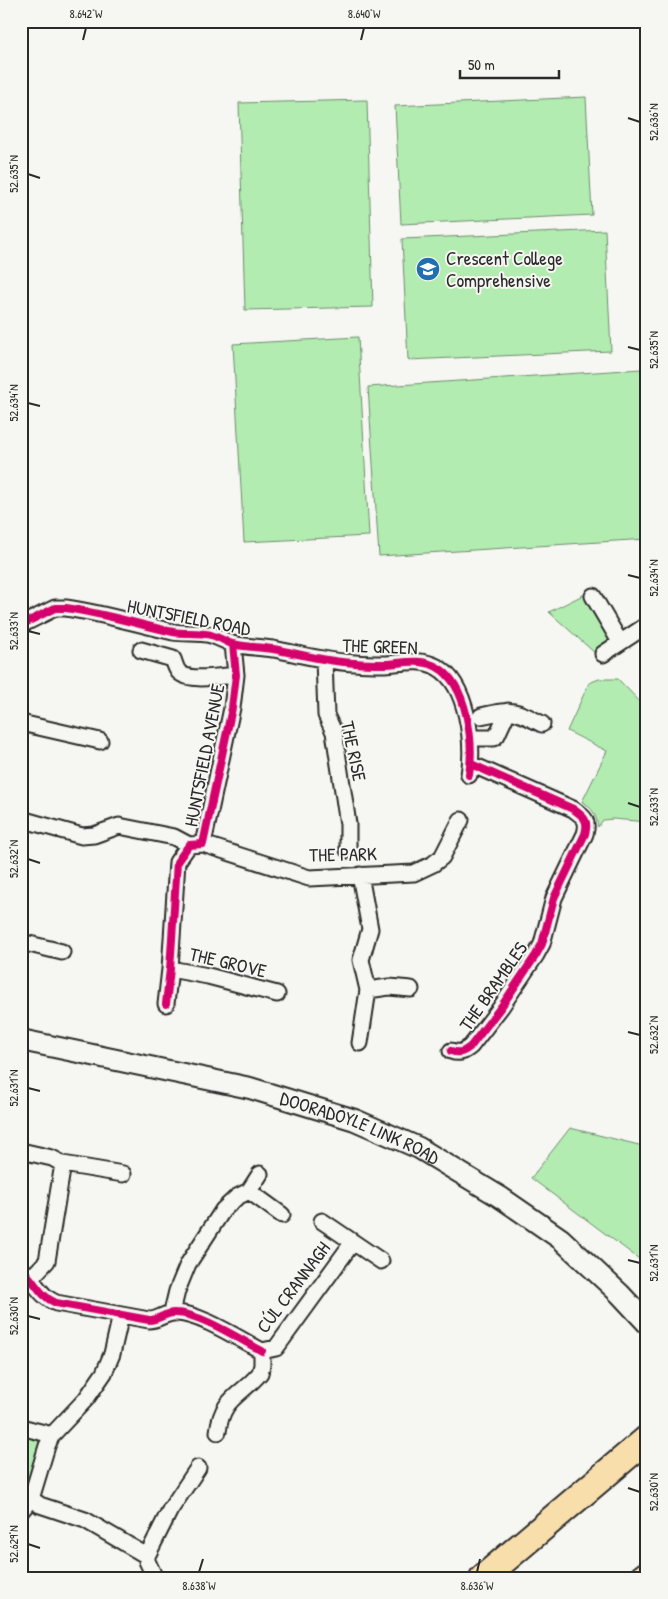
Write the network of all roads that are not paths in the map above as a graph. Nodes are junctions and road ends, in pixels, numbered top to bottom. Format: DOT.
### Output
graph roads {
  1 [pos="593,596"];
  2 [pos="21,625"];
  3 [pos="647,625"];
  4 [pos="620,642"];
  5 [pos="233,644"];
  6 [pos="141,650"];
  7 [pos="603,654"];
  8 [pos="324,660"];
  9 [pos="236,674"];
  10 [pos="508,711"];
  11 [pos="481,716"];
  12 [pos="21,723"];
  13 [pos="542,724"];
  14 [pos="470,738"];
  15 [pos="100,741"];
  16 [pos="470,769"];
  17 [pos="21,819"];
  18 [pos="461,820"];
  19 [pos="196,845"];
  20 [pos="348,850"];
  21 [pos="360,875"];
  22 [pos="21,942"];
  23 [pos="62,952"];
  24 [pos="170,969"];
  25 [pos="368,990"];
  26 [pos="410,990"];
  27 [pos="276,994"];
  28 [pos="166,1004"];
  29 [pos="21,1040"];
  30 [pos="360,1043"];
  31 [pos="451,1052"];
  32 [pos="21,1151"];
  33 [pos="63,1164"];
  34 [pos="123,1174"];
  35 [pos="260,1174"];
  36 [pos="249,1191"];
  37 [pos="282,1214"];
  38 [pos="322,1221"];
  39 [pos="353,1242"];
  40 [pos="381,1261"];
  41 [pos="26,1274"];
  42 [pos="172,1312"];
  43 [pos="121,1315"];
  44 [pos="647,1323"];
  45 [pos="262,1351"];
  46 [pos="21,1427"];
  47 [pos="218,1432"];
  48 [pos="52,1435"];
  49 [pos="647,1439"];
  50 [pos="198,1468"];
  51 [pos="26,1505"];
  52 [pos="147,1556"];
  53 [pos="647,1576"];
  54 [pos="155,1578"];
  55 [pos="483,1578"];
  56 [pos="643,1578"];
  1 -- 4 [label="street"];
  2 -- 5 [label="street, HUNTSFIELD ROAD"];
  3 -- 4 [label="street"];
  4 -- 7 [label="street"];
  5 -- 8 [label="street, HUNTSFIELD ROAD"];
  5 -- 9 [label="street, HUNTSFIELD AVENUE"];
  6 -- 9 [label="street"];
  8 -- 14 [label="street, THE GREEN"];
  8 -- 20 [label="street, THE RISE"];
  9 -- 19 [label="street, HUNTSFIELD AVENUE"];
  10 -- 11 [label="street"];
  10 -- 13 [label="street"];
  10 -- 14 [label="street"];
  12 -- 15 [label="street"];
  14 -- 16 [label="street, THE GREEN"];
  16 -- 31 [label="street, THE BRAMBLES"];
  17 -- 19 [label="street, THE PARK"];
  18 -- 21 [label="street, THE PARK"];
  19 -- 21 [label="street, THE PARK"];
  19 -- 24 [label="street, HUNTSFIELD AVENUE"];
  21 -- 25 [label="street"];
  22 -- 23 [label="street"];
  24 -- 27 [label="street, THE GROVE"];
  24 -- 28 [label="street, HUNTSFIELD AVENUE"];
  25 -- 26 [label="street"];
  25 -- 30 [label="street"];
  29 -- 44 [label="main road, DOORADOYLE LINK ROAD"];
  32 -- 33 [label="street"];
  33 -- 34 [label="street"];
  33 -- 41 [label="street"];
  35 -- 36 [label="street"];
  36 -- 37 [label="street"];
  36 -- 42 [label="street"];
  38 -- 39 [label="street, CÚL CRANNAGH"];
  39 -- 40 [label="street, CÚL CRANNAGH"];
  39 -- 45 [label="street, CÚL CRANNAGH"];
  41 -- 43 [label="street"];
  42 -- 43 [label="street"];
  42 -- 45 [label="street"];
  43 -- 48 [label="street"];
  45 -- 47 [label="street"];
  46 -- 48 [label="street"];
  48 -- 51 [label="street"];
  49 -- 55 [label="highway"];
  50 -- 52 [label="street"];
  51 -- 52 [label="street"];
  52 -- 54 [label="street"];
  53 -- 56 [label="highway"];
}
